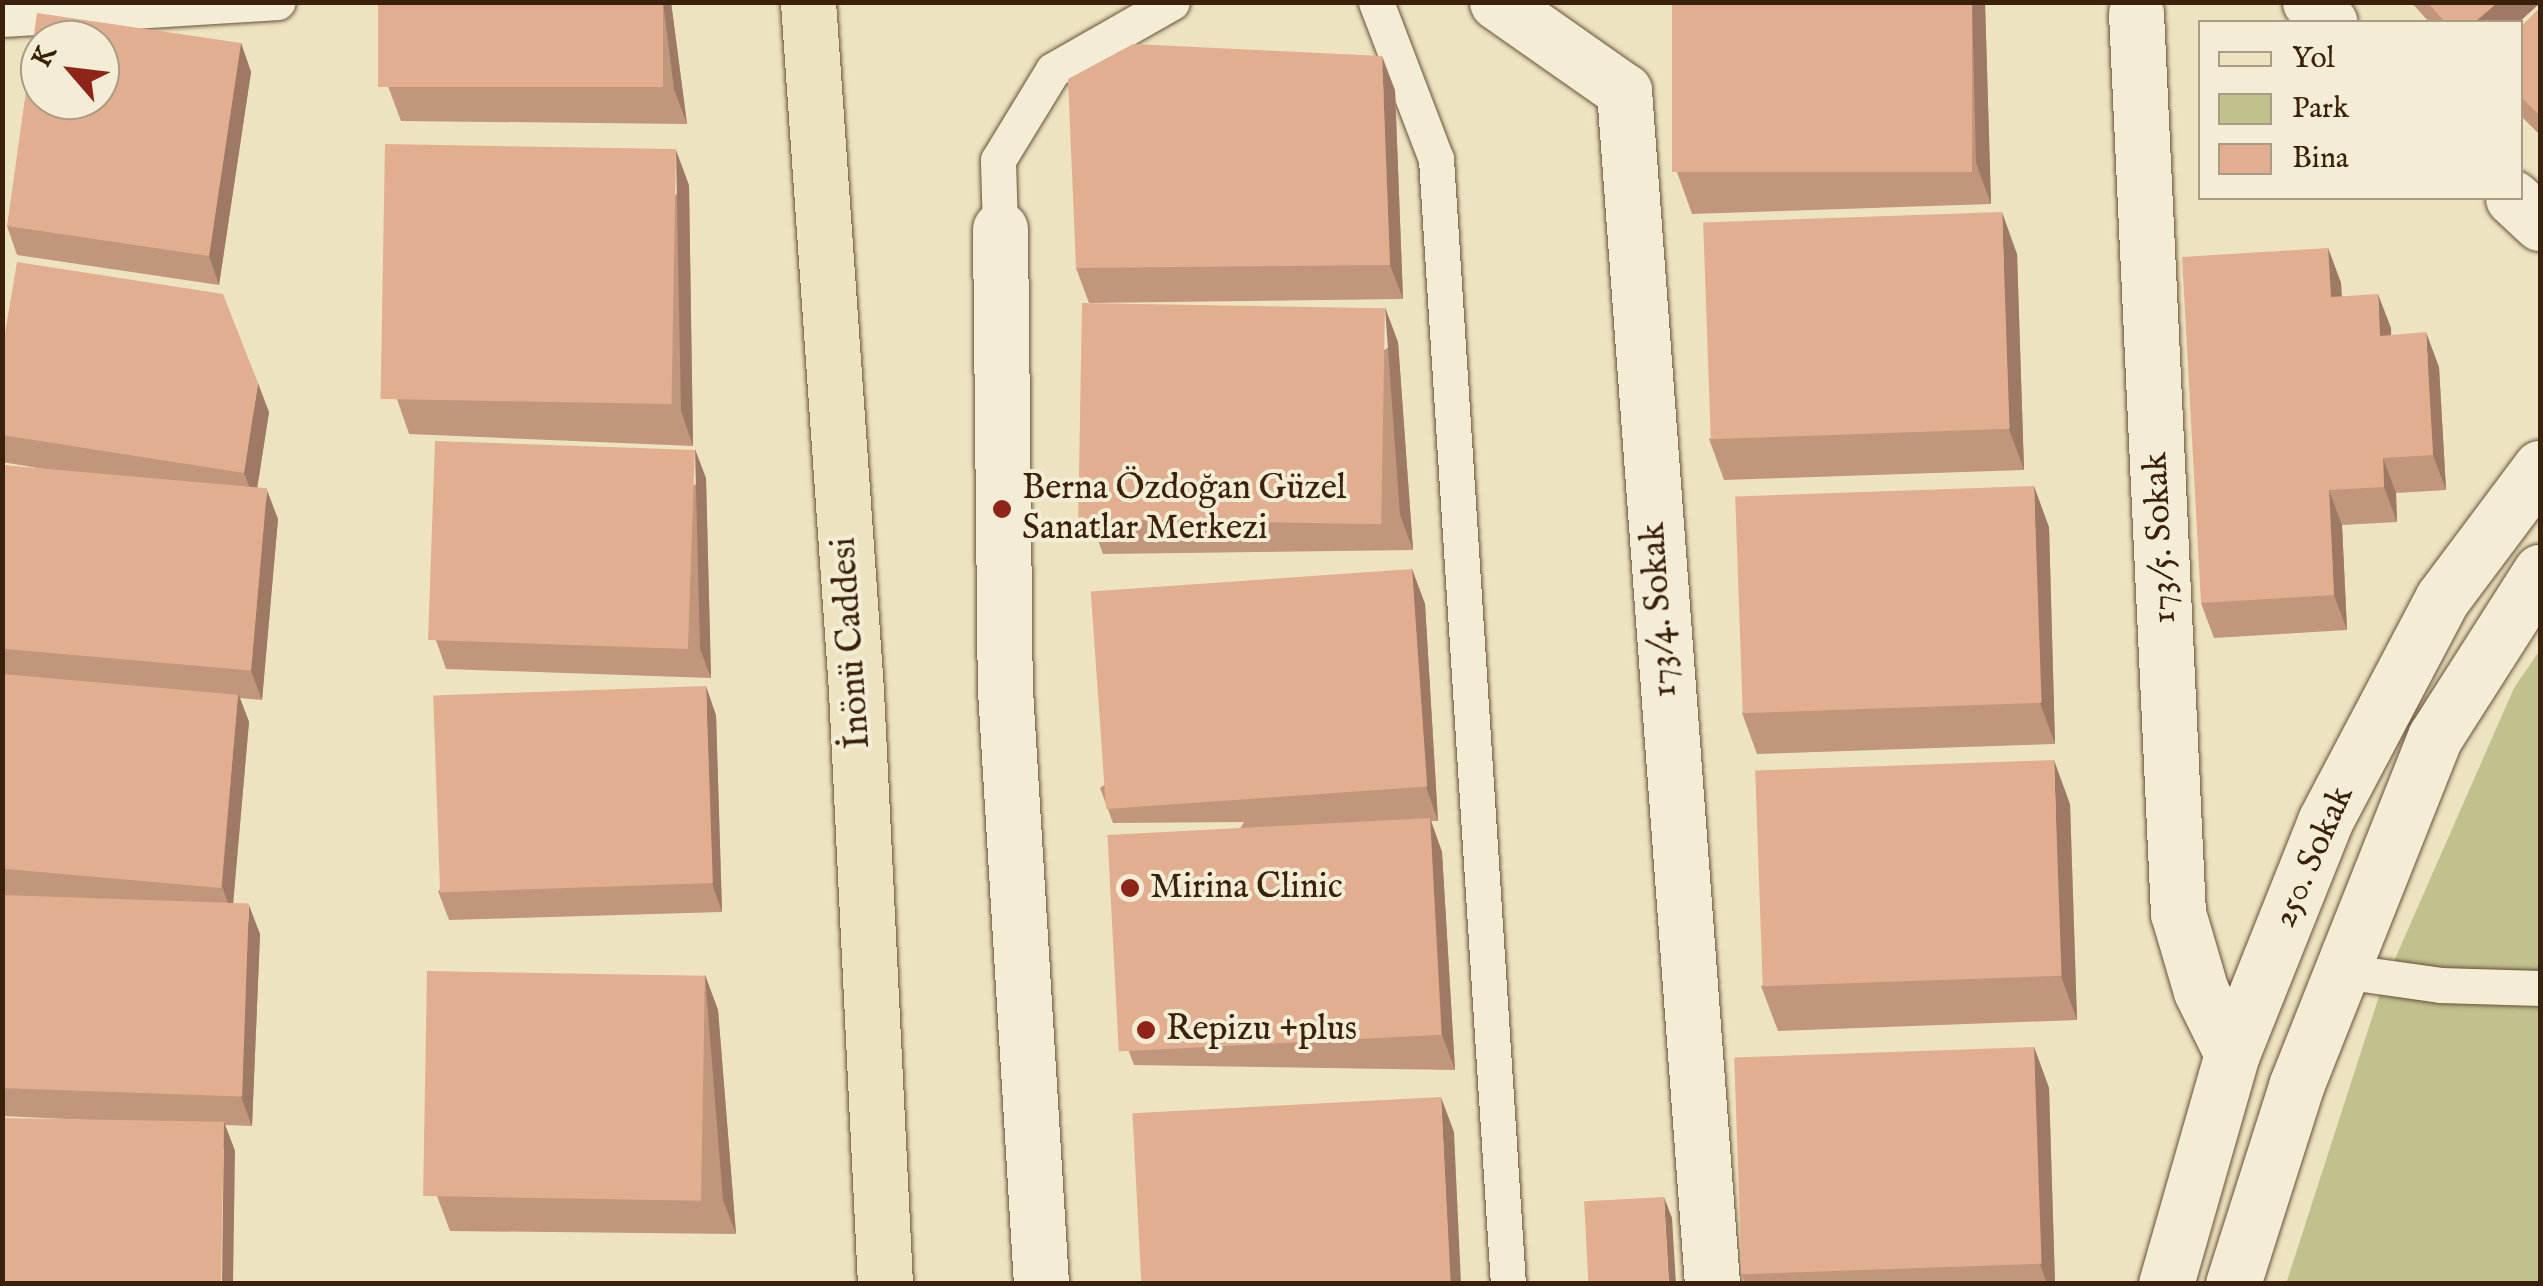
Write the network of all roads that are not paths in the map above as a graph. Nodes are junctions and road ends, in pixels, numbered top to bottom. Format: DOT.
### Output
graph roads {
  1 [pos="277,2"];
  2 [pos="808,2"];
  3 [pos="1172,2"];
  4 [pos="1376,2"];
  5 [pos="1498,2"];
  6 [pos="2136,12"];
  7 [pos="2,19"];
  8 [pos="2515,200"];
  9 [pos="2540,223"];
  10 [pos="1000,229"];
  11 [pos="2540,468"];
  12 [pos="2540,572"];
  13 [pos="2342,971"];
  14 [pos="2540,988"];
  15 [pos="2232,1054"];
  16 [pos="2296,1086"];
  17 [pos="884,1284"];
  18 [pos="1042,1284"];
  19 [pos="1508,1284"];
  20 [pos="1712,1284"];
  21 [pos="2166,1284"];
  22 [pos="2233,1284"];
  1 -- 7 [label="lane"];
  2 -- 17 [label="main road, İnönü Caddesi"];
  3 -- 10 [label="lane"];
  4 -- 19 [label="lane"];
  5 -- 20 [label="street, 173/4. Sokak"];
  6 -- 15 [label="street, 173/5. Sokak"];
  8 -- 9 [label="street"];
  10 -- 18 [label="street"];
  11 -- 15 [label="street, 250. Sokak"];
  12 -- 13 [label="street, 250. Sokak"];
  13 -- 14 [label="lane"];
  13 -- 16 [label="street, 250. Sokak"];
  15 -- 16 [label="street"];
  15 -- 21 [label="street, 250. Sokak"];
  16 -- 22 [label="street, 250. Sokak"];
}
